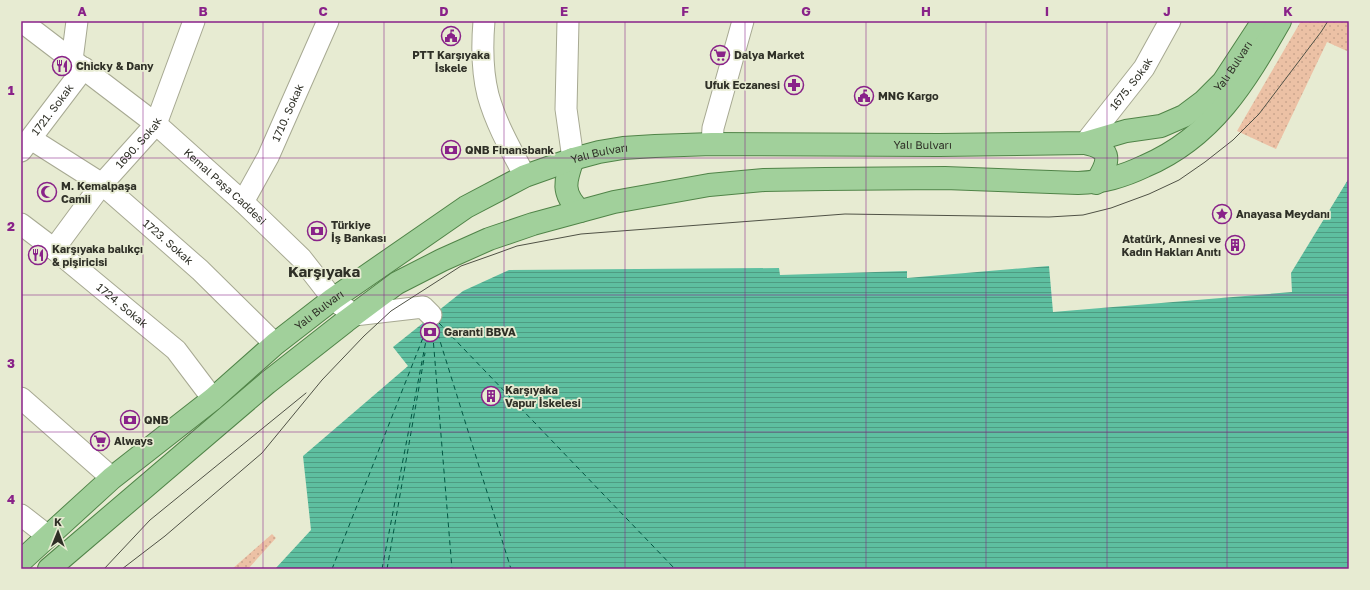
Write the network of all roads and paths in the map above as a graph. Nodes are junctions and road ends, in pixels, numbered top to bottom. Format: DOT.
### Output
graph roads {
  1 [pos="21,21"];
  2 [pos="77,21"];
  3 [pos="194,21"];
  4 [pos="328,21"];
  5 [pos="484,21"];
  6 [pos="568,21"];
  7 [pos="743,21"];
  8 [pos="1170,21"];
  9 [pos="1263,21"];
  10 [pos="1280,21"];
  11 [pos="78,64"];
  12 [pos="156,124"];
  13 [pos="1085,143"];
  14 [pos="712,144"];
  15 [pos="26,145"];
  16 [pos="573,159"];
  17 [pos="525,176"];
  18 [pos="1096,182"];
  19 [pos="102,184"];
  20 [pos="243,202"];
  21 [pos="587,210"];
  22 [pos="21,224"];
  23 [pos="54,248"];
  24 [pos="332,299"];
  25 [pos="354,315"];
  26 [pos="431,315"];
  27 [pos="275,344"];
  28 [pos="21,398"];
  29 [pos="213,399"];
  30 [pos="112,478"];
  31 [pos="21,515"];
  32 [pos="48,536"];
  33 [pos="21,561"];
  34 [pos="49,569"];
  1 -- 11 [label="street, Kemal Paşa Caddesi"];
  2 -- 11 [label="street"];
  3 -- 12 [label="street, 1690. Sokak"];
  4 -- 20 [label="street, 1710. Sokak"];
  5 -- 17 [label="street"];
  6 -- 16 [label="street"];
  7 -- 14 [label="street"];
  8 -- 13 [label="street, 1675. Sokak"];
  9 -- 13 [label="main road, Yalı Bulvarı"];
  10 -- 18 [label="main road, Yalı Bulvarı"];
  11 -- 12 [label="street, Kemal Paşa Caddesi"];
  11 -- 15 [label="street, 1721. Sokak"];
  12 -- 19 [label="street, 1690. Sokak"];
  12 -- 20 [label="street, Kemal Paşa Caddesi"];
  13 -- 14 [label="main road, Yalı Bulvarı"];
  13 -- 18 [label="main road"];
  14 -- 16 [label="main road, Yalı Bulvarı"];
  15 -- 19 [label="street, 1723. Sokak"];
  16 -- 17 [label="main road, Yalı Bulvarı"];
  16 -- 21 [label="main road"];
  17 -- 24 [label="main road, Yalı Bulvarı"];
  18 -- 21 [label="main road, Yalı Bulvarı"];
  19 -- 23 [label="street, 1690. Sokak"];
  19 -- 27 [label="street, 1723. Sokak"];
  20 -- 24 [label="street, Kemal Paşa Caddesi"];
  21 -- 25 [label="main road, Yalı Bulvarı"];
  22 -- 23 [label="street, 1724. Sokak"];
  23 -- 29 [label="street, 1724. Sokak"];
  24 -- 25 [label="street, Kemal Paşa Caddesi"];
  24 -- 27 [label="main road, Yalı Bulvarı"];
  25 -- 26 [label="street"];
  25 -- 34 [label="main road, Yalı Bulvarı"];
  27 -- 29 [label="main road, Yalı Bulvarı"];
  28 -- 30 [label="street"];
  29 -- 30 [label="main road, Yalı Bulvarı"];
  30 -- 32 [label="main road, Yalı Bulvarı"];
  31 -- 32 [label="street"];
  32 -- 33 [label="main road, Yalı Bulvarı"];
}
